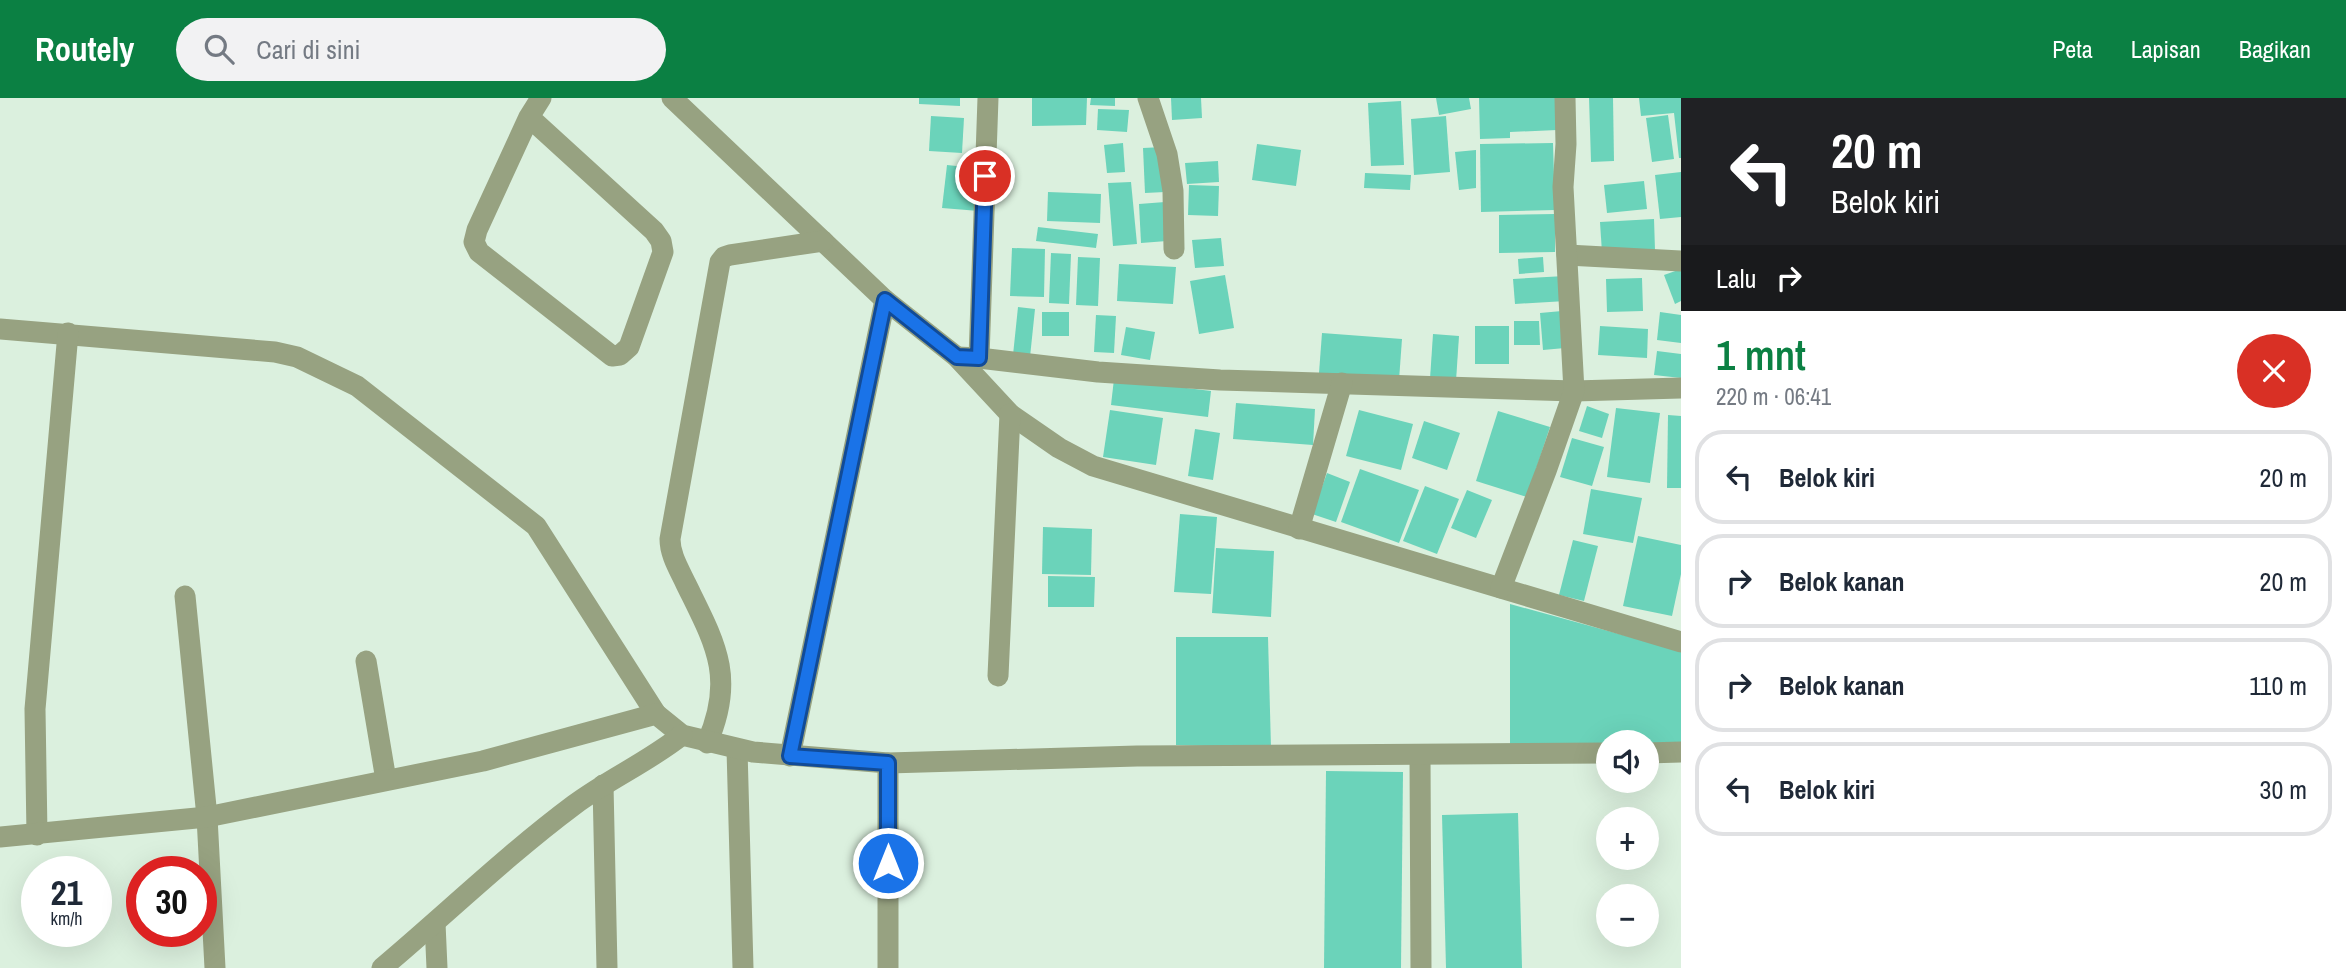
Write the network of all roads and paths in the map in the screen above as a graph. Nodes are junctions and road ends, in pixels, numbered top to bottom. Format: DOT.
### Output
graph roads {
  1 [pos="541,98"];
  2 [pos="672,98"];
  3 [pos="988,98"];
  4 [pos="1148,98"];
  5 [pos="1565,98"];
  6 [pos="529,117"];
  7 [pos="823,241"];
  8 [pos="1174,249"];
  9 [pos="1567,255"];
  10 [pos="1681,261"];
  11 [pos="885,300"];
  12 [pos="0,329"];
  13 [pos="68,333"];
  14 [pos="968,358"];
  15 [pos="1342,383"];
  16 [pos="1681,388"];
  17 [pos="1574,391"];
  18 [pos="1010,414"];
  19 [pos="1299,528"];
  20 [pos="1501,588"];
  21 [pos="185,596"];
  22 [pos="1681,640"];
  23 [pos="366,661"];
  24 [pos="998,676"];
  25 [pos="656,714"];
  26 [pos="713,727"];
  27 [pos="682,735"];
  28 [pos="737,749"];
  29 [pos="1659,752"];
  30 [pos="1681,752"];
  31 [pos="1596,753"];
  32 [pos="1420,755"];
  33 [pos="790,756"];
  34 [pos="888,763"];
  35 [pos="386,780"];
  36 [pos="603,785"];
  37 [pos="207,817"];
  38 [pos="37,835"];
  39 [pos="0,837"];
  40 [pos="435,923"];
  41 [pos="215,968"];
  42 [pos="382,968"];
  43 [pos="437,968"];
  44 [pos="607,968"];
  45 [pos="743,968"];
  46 [pos="888,968"];
  47 [pos="1420,968"];
  1 -- 6 [label="street"];
  2 -- 7 [label="street"];
  3 -- 14 [label="street"];
  4 -- 8 [label="street"];
  5 -- 9 [label="street"];
  6 -- 6 [label="street"];
  7 -- 11 [label="street"];
  7 -- 26 [label="street"];
  9 -- 10 [label="street"];
  9 -- 17 [label="street"];
  11 -- 14 [label="street"];
  11 -- 33 [label="street"];
  12 -- 13 [label="street"];
  13 -- 25 [label="street"];
  13 -- 38 [label="street"];
  14 -- 15 [label="street"];
  14 -- 18 [label="street"];
  15 -- 17 [label="street"];
  15 -- 19 [label="street"];
  16 -- 17 [label="street"];
  17 -- 20 [label="street"];
  18 -- 19 [label="street"];
  18 -- 24 [label="street"];
  19 -- 20 [label="street"];
  20 -- 22 [label="street"];
  21 -- 37 [label="street"];
  23 -- 35 [label="street"];
  25 -- 27 [label="street"];
  25 -- 35 [label="street"];
  26 -- 27 [label="street"];
  26 -- 28 [label="street"];
  27 -- 36 [label="street"];
  28 -- 33 [label="street"];
  28 -- 45 [label="street"];
  29 -- 30 [label="street"];
  31 -- 32 [label="street"];
  32 -- 34 [label="street"];
  32 -- 47 [label="street"];
  33 -- 34 [label="street"];
  34 -- 46 [label="street"];
  35 -- 37 [label="street"];
  36 -- 40 [label="street"];
  36 -- 44 [label="street"];
  37 -- 38 [label="street"];
  37 -- 41 [label="street"];
  38 -- 39 [label="street"];
  40 -- 42 [label="street"];
  40 -- 43 [label="street"];
}
